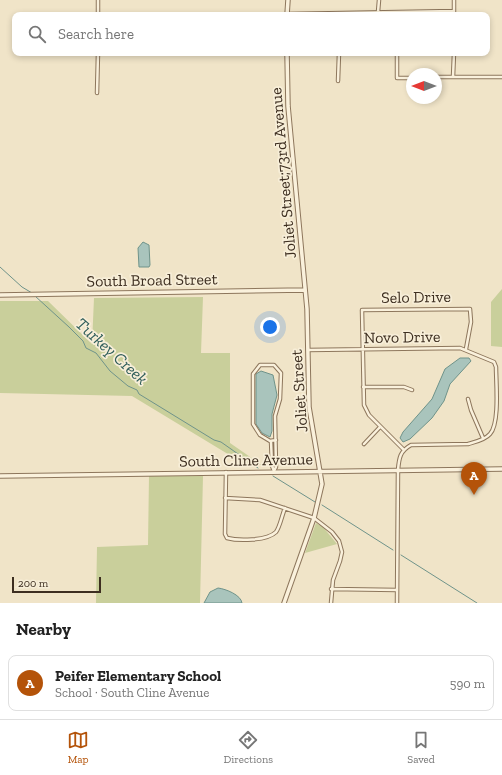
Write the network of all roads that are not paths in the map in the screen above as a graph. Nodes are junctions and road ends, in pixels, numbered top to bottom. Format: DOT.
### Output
graph roads {
  1 [pos="98,0"];
  2 [pos="288,0"];
  3 [pos="379,0"];
  4 [pos="454,0"];
  5 [pos="454,11"];
  6 [pos="98,12"];
  7 [pos="287,12"];
  8 [pos="378,12"];
  9 [pos="435,12"];
  10 [pos="98,56"];
  11 [pos="287,56"];
  12 [pos="339,56"];
  13 [pos="397,56"];
  14 [pos="454,56"];
  15 [pos="453,77"];
  16 [pos="502,77"];
  17 [pos="406,78"];
  18 [pos="442,78"];
  19 [pos="338,81"];
  20 [pos="98,93"];
  21 [pos="305,290"];
  22 [pos="0,295"];
  23 [pos="362,349"];
  24 [pos="466,349"];
  25 [pos="308,350"];
  26 [pos="363,387"];
  27 [pos="412,390"];
  28 [pos="468,399"];
  29 [pos="380,427"];
  30 [pos="483,438"];
  31 [pos="271,440"];
  32 [pos="276,440"];
  33 [pos="364,444"];
  34 [pos="403,449"];
  35 [pos="502,469"];
  36 [pos="398,470"];
  37 [pos="274,471"];
  38 [pos="321,471"];
  39 [pos="226,472"];
  40 [pos="0,476"];
  41 [pos="225,498"];
  42 [pos="285,508"];
  43 [pos="314,518"];
  44 [pos="332,589"];
  45 [pos="397,590"];
  46 [pos="284,603"];
  47 [pos="331,603"];
  48 [pos="396,603"];
  1 -- 6 [label="street"];
  2 -- 7 [label="street"];
  3 -- 8 [label="street"];
  4 -- 5 [label="street"];
  5 -- 9 [label="street"];
  10 -- 20 [label="street"];
  11 -- 21 [label="street, Joliet Street;73rd Avenue"];
  12 -- 19 [label="street"];
  13 -- 17 [label="street"];
  14 -- 15 [label="street"];
  15 -- 16 [label="street"];
  15 -- 18 [label="street"];
  21 -- 22 [label="street, South Broad Street"];
  21 -- 25 [label="street, Joliet Street"];
  23 -- 24 [label="street, Novo Drive"];
  23 -- 24 [label="street, Selo Drive"];
  23 -- 25 [label="street, Novo Drive"];
  23 -- 26 [label="street"];
  24 -- 30 [label="street"];
  25 -- 38 [label="street, Joliet Street"];
  26 -- 27 [label="street"];
  26 -- 29 [label="street"];
  28 -- 30 [label="street"];
  29 -- 33 [label="street"];
  29 -- 34 [label="street"];
  30 -- 34 [label="street"];
  31 -- 32 [label="street"];
  31 -- 32 [label="street"];
  31 -- 37 [label="street"];
  32 -- 37 [label="street"];
  34 -- 36 [label="street"];
  35 -- 36 [label="street, South Cline Avenue"];
  36 -- 38 [label="street, South Cline Avenue"];
  36 -- 45 [label="street"];
  37 -- 38 [label="street, South Cline Avenue"];
  37 -- 39 [label="street, South Cline Avenue"];
  38 -- 43 [label="street, Joliet Street"];
  39 -- 40 [label="street, South Cline Avenue"];
  39 -- 41 [label="street"];
  41 -- 42 [label="street"];
  41 -- 42 [label="street"];
  42 -- 43 [label="street"];
  43 -- 44 [label="street"];
  43 -- 46 [label="street, Joliet Street"];
  44 -- 45 [label="street"];
  44 -- 47 [label="street"];
  45 -- 48 [label="street"];
}
